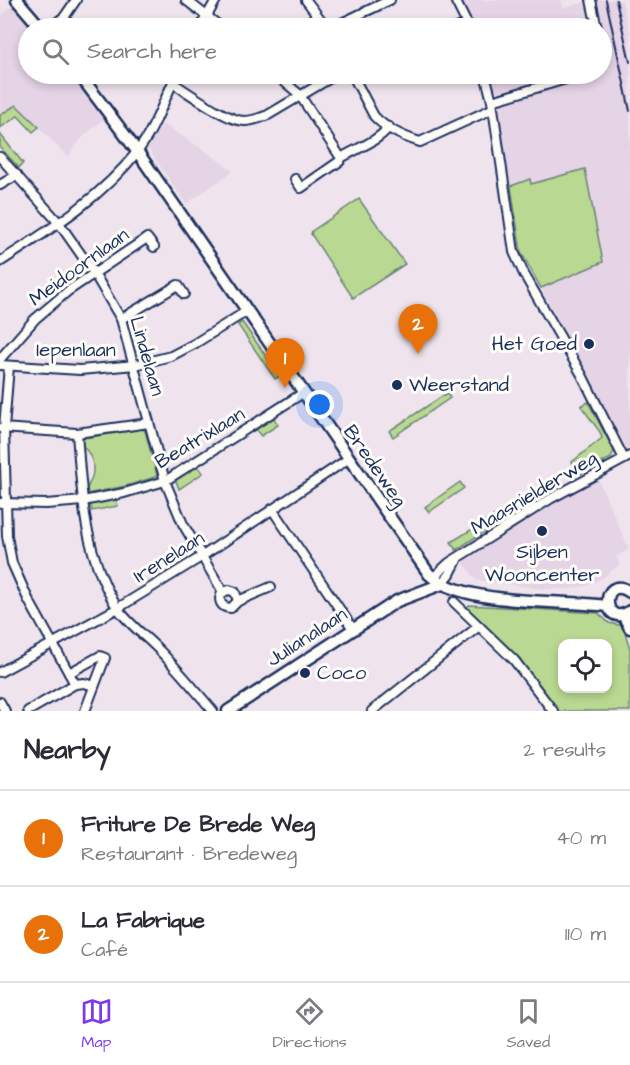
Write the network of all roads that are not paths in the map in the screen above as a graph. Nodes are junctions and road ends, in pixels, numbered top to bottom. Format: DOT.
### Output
graph roads {
  1 [pos="76,0"];
  2 [pos="186,0"];
  3 [pos="216,0"];
  4 [pos="306,0"];
  5 [pos="390,0"];
  6 [pos="455,0"];
  7 [pos="591,0"];
  8 [pos="22,2"];
  9 [pos="207,16"];
  10 [pos="34,18"];
  11 [pos="62,18"];
  12 [pos="210,18"];
  13 [pos="321,18"];
  14 [pos="351,18"];
  15 [pos="464,18"];
  16 [pos="595,18"];
  17 [pos="87,84"];
  18 [pos="173,84"];
  19 [pos="175,84"];
  20 [pos="287,84"];
  21 [pos="318,84"];
  22 [pos="357,84"];
  23 [pos="487,84"];
  24 [pos="554,84"];
  25 [pos="299,94"];
  26 [pos="492,105"];
  27 [pos="389,127"];
  28 [pos="137,151"];
  29 [pos="0,157"];
  30 [pos="341,158"];
  31 [pos="17,175"];
  32 [pos="295,179"];
  33 [pos="0,185"];
  34 [pos="59,223"];
  35 [pos="154,247"];
  36 [pos="0,262"];
  37 [pos="93,273"];
  38 [pos="184,294"];
  39 [pos="247,311"];
  40 [pos="121,319"];
  41 [pos="0,358"];
  42 [pos="135,365"];
  43 [pos="4,366"];
  44 [pos="303,393"];
  45 [pos="149,423"];
  46 [pos="2,428"];
  47 [pos="77,432"];
  48 [pos="627,458"];
  49 [pos="348,459"];
  50 [pos="165,481"];
  51 [pos="83,501"];
  52 [pos="3,504"];
  53 [pos="272,509"];
  54 [pos="201,557"];
  55 [pos="630,579"];
  56 [pos="437,581"];
  57 [pos="272,587"];
  58 [pos="626,590"];
  59 [pos="223,592"];
  60 [pos="238,601"];
  61 [pos="453,602"];
  62 [pos="608,602"];
  63 [pos="118,608"];
  64 [pos="626,613"];
  65 [pos="479,626"];
  66 [pos="630,628"];
  67 [pos="353,629"];
  68 [pos="52,644"];
  69 [pos="0,672"];
  70 [pos="69,673"];
  71 [pos="75,684"];
  72 [pos="94,686"];
  73 [pos="0,702"];
  74 [pos="5,711"];
  75 [pos="28,711"];
  76 [pos="85,711"];
  77 [pos="213,711"];
  78 [pos="229,711"];
  79 [pos="372,711"];
  80 [pos="553,711"];
  1 -- 11 [label="street"];
  2 -- 9 [label="street"];
  3 -- 9 [label="street"];
  4 -- 13 [label="street"];
  5 -- 14 [label="street"];
  6 -- 15 [label="street"];
  7 -- 16 [label="street"];
  8 -- 10 [label="street"];
  9 -- 12 [label="street"];
  17 -- 28 [label="street, Bredeweg"];
  18 -- 28 [label="street"];
  19 -- 25 [label="street"];
  20 -- 25 [label="street"];
  21 -- 25 [label="street"];
  22 -- 27 [label="street"];
  23 -- 26 [label="street"];
  24 -- 26 [label="street"];
  25 -- 30 [label="street"];
  26 -- 27 [label="street"];
  26 -- 48 [label="street"];
  27 -- 30 [label="street"];
  28 -- 34 [label="street"];
  28 -- 39 [label="street, Bredeweg"];
  29 -- 31 [label="street, Lindelaan"];
  30 -- 32 [label="street"];
  31 -- 33 [label="street"];
  31 -- 34 [label="street, Lindelaan"];
  34 -- 36 [label="street"];
  34 -- 37 [label="street, Lindelaan"];
  35 -- 37 [label="street, Meidoornlaan"];
  37 -- 40 [label="street, Lindelaan"];
  37 -- 41 [label="street, Meidoornlaan"];
  38 -- 40 [label="street"];
  39 -- 42 [label="street, Iepenlaan"];
  39 -- 44 [label="street, Bredeweg"];
  40 -- 42 [label="street, Lindelaan"];
  42 -- 43 [label="street, Iepenlaan"];
  42 -- 45 [label="street, Lindelaan"];
  43 -- 46 [label="street"];
  44 -- 49 [label="street, Bredeweg"];
  44 -- 50 [label="street, Beatrixlaan"];
  45 -- 47 [label="street"];
  45 -- 50 [label="street, Lindelaan"];
  46 -- 47 [label="street"];
  46 -- 52 [label="street"];
  47 -- 51 [label="street"];
  48 -- 56 [label="street, Maasnielderweg"];
  49 -- 53 [label="street, Irenelaan"];
  49 -- 56 [label="street, Bredeweg"];
  50 -- 51 [label="street, Beatrixlaan"];
  50 -- 54 [label="street, Lindelaan"];
  51 -- 52 [label="street, Beatrixlaan"];
  51 -- 63 [label="street"];
  52 -- 68 [label="street"];
  53 -- 54 [label="street, Irenelaan"];
  53 -- 67 [label="street"];
  54 -- 59 [label="street, Lindelaan"];
  54 -- 63 [label="street, Irenelaan"];
  55 -- 58 [label="street"];
  56 -- 62 [label="street"];
  56 -- 67 [label="street, Julianalaan"];
  57 -- 60 [label="street"];
  58 -- 62 [label="street"];
  59 -- 60 [label="street"];
  59 -- 60 [label="street"];
  61 -- 65 [label="street"];
  62 -- 64 [label="street"];
  63 -- 68 [label="street, Irenelaan"];
  63 -- 77 [label="street"];
  64 -- 66 [label="street"];
  65 -- 79 [label="street"];
  65 -- 80 [label="street"];
  67 -- 78 [label="street, Julianalaan"];
  68 -- 69 [label="street, Irenelaan"];
  68 -- 70 [label="street"];
  70 -- 71 [label="street"];
  70 -- 72 [label="street"];
  71 -- 72 [label="street"];
  71 -- 75 [label="street"];
  72 -- 76 [label="street"];
  73 -- 74 [label="street"];
}
